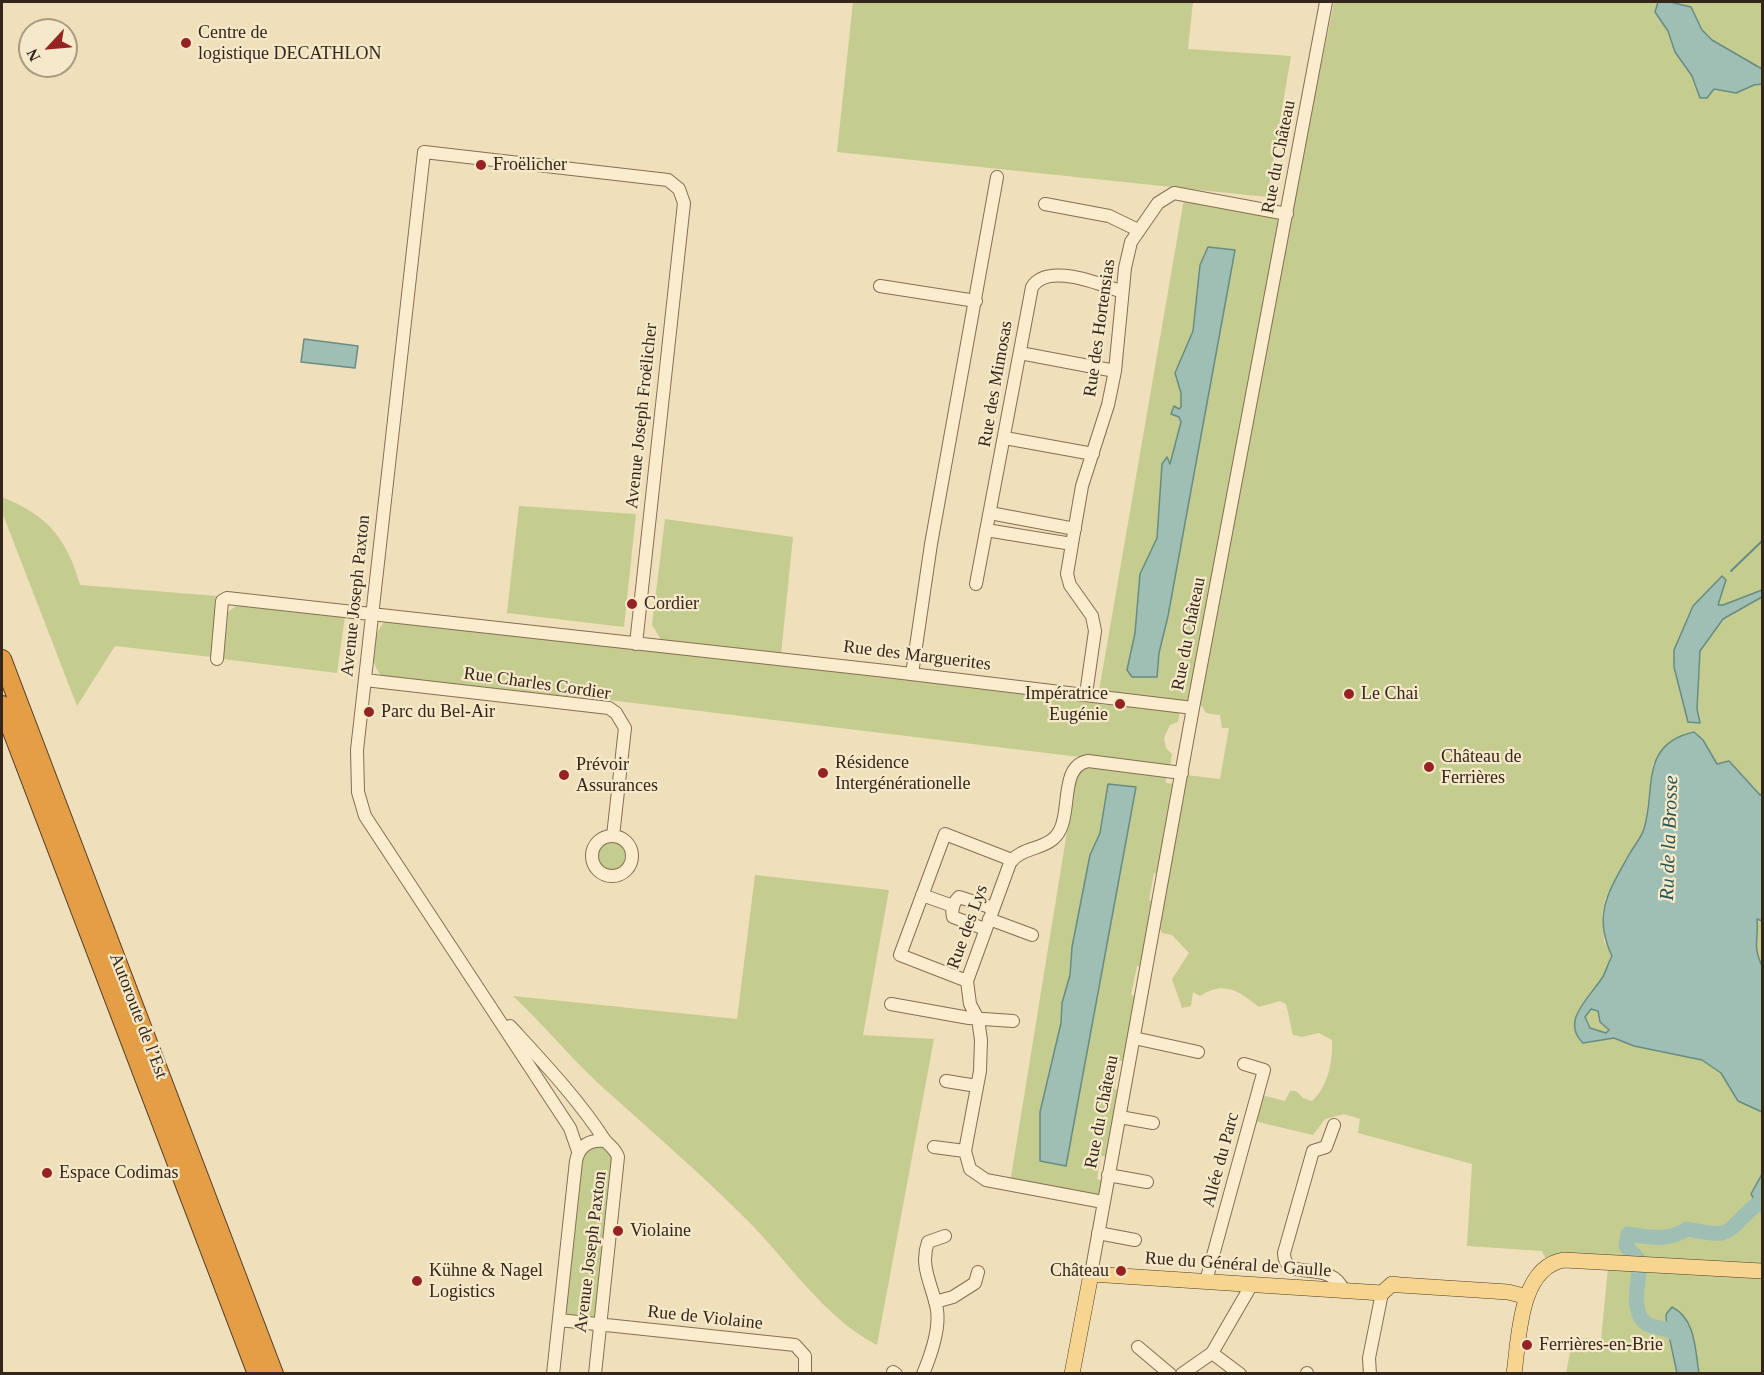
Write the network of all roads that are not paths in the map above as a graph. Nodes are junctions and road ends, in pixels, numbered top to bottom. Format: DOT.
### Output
graph roads {
  1 [pos="1326,2"];
  2 [pos="424,152"];
  3 [pos="997,177"];
  4 [pos="1045,204"];
  5 [pos="1287,214"];
  6 [pos="1138,230"];
  7 [pos="880,286"];
  8 [pos="1122,292"];
  9 [pos="976,301"];
  10 [pos="1020,353"];
  11 [pos="1115,371"];
  12 [pos="1005,438"];
  13 [pos="1093,454"];
  14 [pos="990,513"];
  15 [pos="1075,529"];
  16 [pos="986,530"];
  17 [pos="1072,544"];
  18 [pos="976,584"];
  19 [pos="373,614"];
  20 [pos="636,644"];
  21 [pos="2,659"];
  22 [pos="216,659"];
  23 [pos="912,674"];
  24 [pos="365,680"];
  25 [pos="1086,694"];
  26 [pos="2,705"];
  27 [pos="1193,708"];
  28 [pos="1182,773"];
  29 [pos="613,836"];
  30 [pos="1012,860"];
  31 [pos="922,895"];
  32 [pos="953,906"];
  33 [pos="989,919"];
  34 [pos="1032,935"];
  35 [pos="967,981"];
  36 [pos="891,1004"];
  37 [pos="492,1007"];
  38 [pos="978,1019"];
  39 [pos="1013,1021"];
  40 [pos="1134,1038"];
  41 [pos="1198,1052"];
  42 [pos="1244,1064"];
  43 [pos="946,1081"];
  44 [pos="977,1086"];
  45 [pos="1120,1117"];
  46 [pos="1153,1123"];
  47 [pos="1334,1125"];
  48 [pos="605,1141"];
  49 [pos="934,1147"];
  50 [pos="578,1151"];
  51 [pos="965,1151"];
  52 [pos="1108,1175"];
  53 [pos="1147,1182"];
  54 [pos="1103,1202"];
  55 [pos="1098,1233"];
  56 [pos="945,1236"];
  57 [pos="1135,1240"];
  58 [pos="1762,1271"];
  59 [pos="978,1272"];
  60 [pos="1091,1274"];
  61 [pos="1206,1281"];
  62 [pos="1252,1284"];
  63 [pos="1344,1291"];
  64 [pos="1382,1293"];
  65 [pos="1524,1296"];
  66 [pos="935,1302"];
  67 [pos="559,1320"];
  68 [pos="601,1325"];
  69 [pos="1138,1347"];
  70 [pos="1212,1353"];
  71 [pos="257,1374"];
  72 [pos="274,1374"];
  73 [pos="553,1374"];
  74 [pos="595,1374"];
  75 [pos="804,1374"];
  76 [pos="923,1374"];
  77 [pos="1072,1374"];
  78 [pos="1170,1374"];
  79 [pos="1182,1374"];
  80 [pos="1240,1374"];
  81 [pos="1370,1374"];
  82 [pos="1514,1374"];
  1 -- 5 [label="street, Rue du Château"];
  2 -- 19 [label="street, Avenue Joseph Paxton"];
  2 -- 20 [label="street, Avenue Joseph Froëlicher"];
  3 -- 9 [label="street"];
  4 -- 6 [label="street"];
  5 -- 6 [label="street, Rue des Hortensias"];
  5 -- 27 [label="street, Rue du Château"];
  6 -- 8 [label="street, Rue des Hortensias"];
  7 -- 9 [label="street"];
  8 -- 10 [label="street, Rue des Mimosas"];
  8 -- 11 [label="street, Rue des Hortensias"];
  9 -- 23 [label="street"];
  10 -- 11 [label="street"];
  10 -- 12 [label="street, Rue des Mimosas"];
  11 -- 13 [label="street, Rue des Hortensias"];
  12 -- 13 [label="street"];
  12 -- 14 [label="street, Rue des Mimosas"];
  13 -- 15 [label="street, Rue des Hortensias"];
  14 -- 15 [label="street"];
  14 -- 16 [label="street, Rue des Mimosas"];
  15 -- 17 [label="street, Rue des Hortensias"];
  16 -- 17 [label="street"];
  16 -- 18 [label="street, Rue des Mimosas"];
  17 -- 25 [label="street, Rue des Hortensias"];
  19 -- 20 [label="street"];
  19 -- 22 [label="street"];
  19 -- 24 [label="street, Avenue Joseph Paxton"];
  20 -- 23 [label="street, Rue des Marguerites"];
  21 -- 72 [label="highway, Autoroute de l’Est"];
  23 -- 25 [label="street, Rue des Marguerites"];
  24 -- 29 [label="street, Rue Charles Cordier"];
  24 -- 37 [label="street, Avenue Joseph Paxton"];
  25 -- 27 [label="street, Rue des Marguerites"];
  26 -- 71 [label="highway, Autoroute de l’Est"];
  27 -- 28 [label="street, Rue du Château"];
  28 -- 30 [label="street"];
  28 -- 40 [label="street, Rue du Château"];
  30 -- 31 [label="street"];
  30 -- 33 [label="street, Rue des Lys"];
  31 -- 32 [label="street"];
  31 -- 35 [label="street"];
  32 -- 33 [label="street"];
  32 -- 33 [label="street"];
  33 -- 34 [label="street"];
  33 -- 35 [label="street, Rue des Lys"];
  35 -- 38 [label="street, Rue des Lys"];
  36 -- 38 [label="street"];
  37 -- 48 [label="street, Avenue Joseph Paxton"];
  37 -- 50 [label="street, Avenue Joseph Paxton"];
  38 -- 39 [label="street"];
  38 -- 44 [label="street, Rue des Lys"];
  40 -- 41 [label="street"];
  40 -- 45 [label="street, Rue du Château"];
  42 -- 61 [label="street, Allée du Parc"];
  43 -- 44 [label="street"];
  44 -- 51 [label="street, Rue des Lys"];
  45 -- 46 [label="street"];
  45 -- 52 [label="street, Rue du Château"];
  47 -- 63 [label="street"];
  48 -- 50 [label="street, Avenue Joseph Paxton"];
  48 -- 68 [label="street, Avenue Joseph Paxton"];
  49 -- 51 [label="street"];
  50 -- 67 [label="street, Avenue Joseph Paxton"];
  51 -- 54 [label="street"];
  52 -- 53 [label="street"];
  52 -- 54 [label="street, Rue du Château"];
  54 -- 55 [label="street, Rue du Château"];
  55 -- 57 [label="street"];
  55 -- 60 [label="street, Rue du Château"];
  56 -- 66 [label="street"];
  58 -- 65 [label="main road"];
  59 -- 66 [label="street"];
  60 -- 61 [label="main road, Rue du Général de Gaulle"];
  60 -- 77 [label="main road"];
  61 -- 62 [label="main road, Rue du Général de Gaulle"];
  62 -- 63 [label="main road, Rue du Général de Gaulle"];
  62 -- 70 [label="street"];
  63 -- 64 [label="main road, Rue du Général de Gaulle"];
  64 -- 65 [label="main road, Rue du Général de Gaulle"];
  64 -- 81 [label="street"];
  65 -- 82 [label="main road"];
  66 -- 76 [label="street"];
  67 -- 68 [label="street, Rue de Violaine"];
  67 -- 73 [label="street, Avenue Joseph Paxton"];
  68 -- 74 [label="street, Avenue Joseph Paxton"];
  68 -- 75 [label="street, Rue de Violaine"];
  69 -- 78 [label="street"];
  70 -- 79 [label="street"];
  70 -- 80 [label="street"];
}
